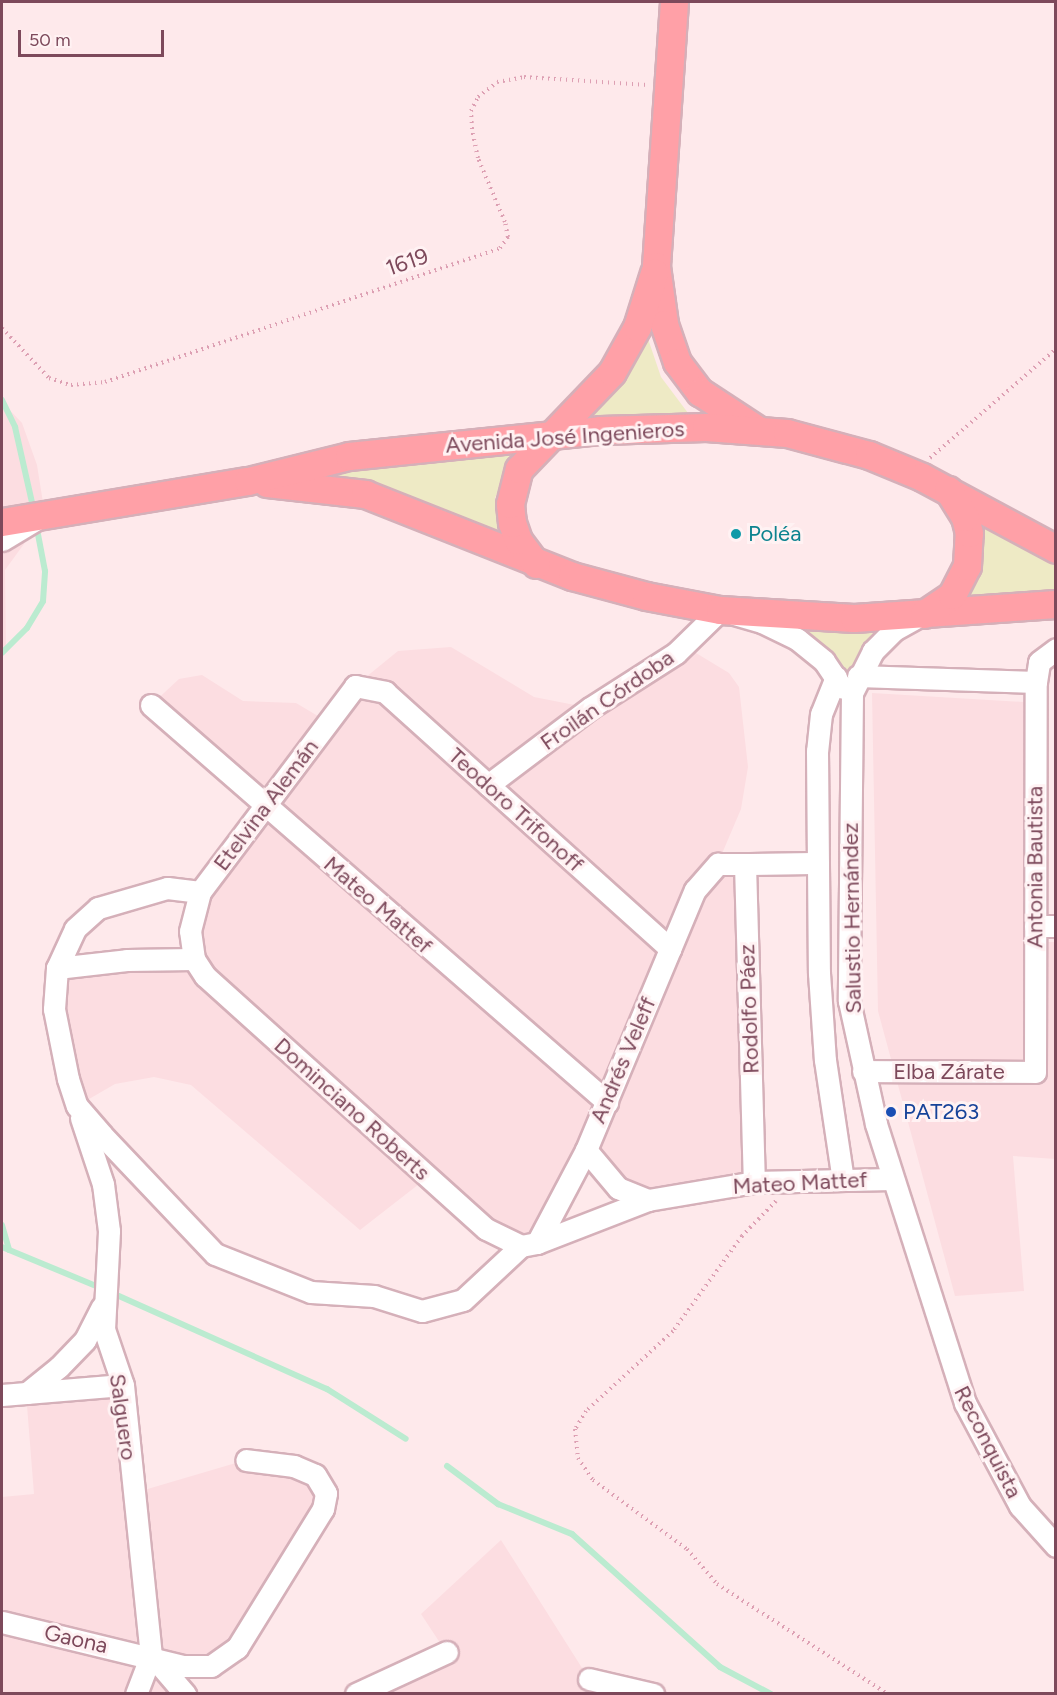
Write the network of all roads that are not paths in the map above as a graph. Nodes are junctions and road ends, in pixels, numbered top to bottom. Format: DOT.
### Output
graph roads {
  1 [pos="674,2"];
  2 [pos="656,266"];
  3 [pos="759,430"];
  4 [pos="547,435"];
  5 [pos="248,481"];
  6 [pos="948,490"];
  7 [pos="45,515"];
  8 [pos="2,522"];
  9 [pos="2,540"];
  10 [pos="1056,549"];
  11 [pos="536,564"];
  12 [pos="1056,604"];
  13 [pos="720,610"];
  14 [pos="922,615"];
  15 [pos="1044,664"];
  16 [pos="858,676"];
  17 [pos="836,677"];
  18 [pos="355,686"];
  19 [pos="152,705"];
  20 [pos="849,724"];
  21 [pos="488,785"];
  22 [pos="264,807"];
  23 [pos="818,863"];
  24 [pos="746,864"];
  25 [pos="200,892"];
  26 [pos="1045,926"];
  27 [pos="670,949"];
  28 [pos="194,959"];
  29 [pos="57,968"];
  30 [pos="863,1071"];
  31 [pos="1035,1072"];
  32 [pos="607,1102"];
  33 [pos="77,1106"];
  34 [pos="586,1150"];
  35 [pos="892,1179"];
  36 [pos="843,1180"];
  37 [pos="754,1182"];
  38 [pos="648,1200"];
  39 [pos="529,1245"];
  40 [pos="104,1302"];
  41 [pos="938,1328"];
  42 [pos="123,1385"];
  43 [pos="26,1393"];
  44 [pos="2,1395"];
  45 [pos="246,1460"];
  46 [pos="1056,1546"];
  47 [pos="2,1622"];
  48 [pos="447,1652"];
  49 [pos="152,1655"];
  50 [pos="590,1679"];
  51 [pos="379,1689"];
  52 [pos="136,1694"];
  53 [pos="185,1694"];
  54 [pos="356,1694"];
  55 [pos="653,1694"];
  1 -- 2 [label="main road"];
  2 -- 3 [label="main road"];
  2 -- 4 [label="main road"];
  3 -- 4 [label="main road, Avenida José Ingenieros"];
  3 -- 6 [label="main road, Avenida José Ingenieros"];
  4 -- 5 [label="main road, Avenida José Ingenieros"];
  4 -- 11 [label="main road"];
  5 -- 7 [label="main road, Avenida José Ingenieros"];
  5 -- 11 [label="main road, Avenida José Ingenieros"];
  6 -- 10 [label="main road, Avenida José Ingenieros"];
  6 -- 14 [label="main road"];
  7 -- 8 [label="main road, Avenida José Ingenieros"];
  7 -- 9 [label="street"];
  11 -- 13 [label="main road, Avenida José Ingenieros"];
  12 -- 14 [label="main road, Avenida José Ingenieros"];
  13 -- 14 [label="main road, Avenida José Ingenieros"];
  13 -- 17 [label="street"];
  13 -- 21 [label="street, Froilán Córdoba"];
  14 -- 16 [label="street"];
  15 -- 16 [label="street"];
  15 -- 26 [label="street, Antonia Bautista"];
  16 -- 20 [label="street, Salustio Hernández"];
  17 -- 20 [label="street"];
  17 -- 23 [label="street"];
  18 -- 21 [label="street, Teodoro Trifonoff"];
  18 -- 22 [label="street, Etelvina Alemán"];
  19 -- 22 [label="street, Mateo Mattef"];
  20 -- 30 [label="street, Salustio Hernández"];
  21 -- 27 [label="street, Teodoro Trifonoff"];
  22 -- 25 [label="street, Etelvina Alemán"];
  22 -- 32 [label="street, Mateo Mattef"];
  23 -- 24 [label="street"];
  23 -- 36 [label="street"];
  24 -- 27 [label="street, Andrés Veleff"];
  24 -- 37 [label="street, Rodolfo Páez"];
  25 -- 28 [label="street, Etelvina Alemán"];
  25 -- 29 [label="street"];
  26 -- 31 [label="street, Antonia Bautista"];
  27 -- 32 [label="street, Andrés Veleff"];
  28 -- 29 [label="street"];
  28 -- 39 [label="street, Dominciano Roberts"];
  29 -- 33 [label="street, Salguero"];
  30 -- 31 [label="street, Elba Zárate"];
  30 -- 35 [label="street, Salustio Hernández"];
  32 -- 34 [label="street, Andrés Veleff"];
  33 -- 39 [label="street"];
  33 -- 40 [label="street, Salguero"];
  34 -- 38 [label="street"];
  34 -- 39 [label="street, Andrés Veleff"];
  35 -- 36 [label="street, Mateo Mattef"];
  35 -- 41 [label="street, Salustio Hernández"];
  36 -- 37 [label="street, Mateo Mattef"];
  37 -- 38 [label="street, Mateo Mattef"];
  38 -- 39 [label="street, Mateo Mattef"];
  40 -- 42 [label="street, Salguero"];
  40 -- 43 [label="street"];
  41 -- 46 [label="street, Reconquista"];
  42 -- 43 [label="street"];
  42 -- 49 [label="street, Salguero"];
  43 -- 44 [label="street"];
  45 -- 49 [label="street, Gaona"];
  47 -- 49 [label="street, Gaona"];
  48 -- 51 [label="street"];
  49 -- 52 [label="street, Salguero"];
  49 -- 53 [label="street"];
  50 -- 55 [label="street"];
  51 -- 54 [label="street"];
}
